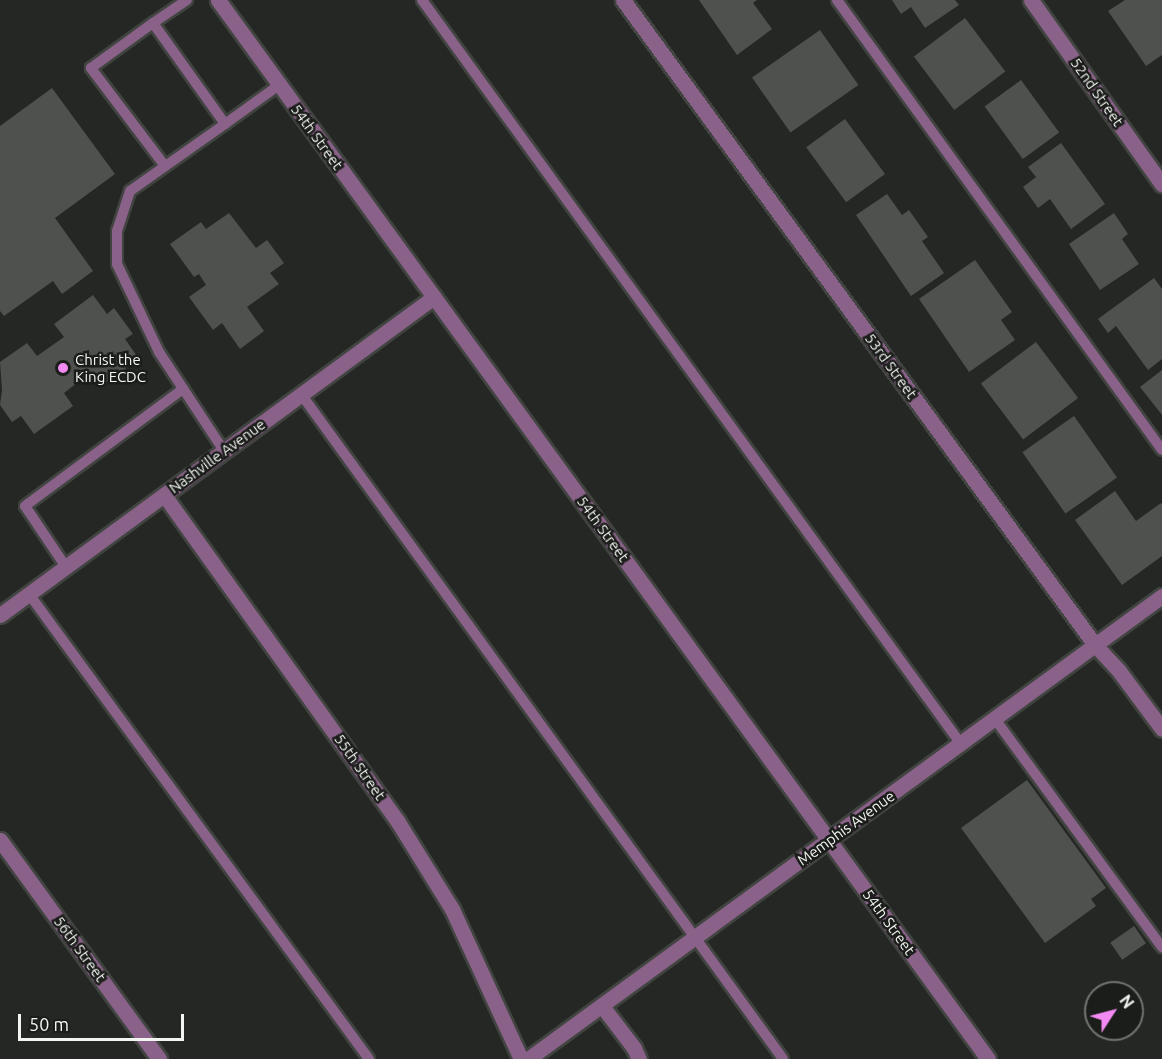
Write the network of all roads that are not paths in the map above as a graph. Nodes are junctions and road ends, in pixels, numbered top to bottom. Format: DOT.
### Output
graph roads {
  1 [pos="187,0"];
  2 [pos="218,0"];
  3 [pos="422,0"];
  4 [pos="623,0"];
  5 [pos="837,0"];
  6 [pos="1031,0"];
  7 [pos="153,23"];
  8 [pos="279,85"];
  9 [pos="225,124"];
  10 [pos="165,166"];
  11 [pos="1162,184"];
  12 [pos="434,297"];
  13 [pos="183,389"];
  14 [pos="301,394"];
  15 [pos="1162,450"];
  16 [pos="224,451"];
  17 [pos="164,495"];
  18 [pos="66,567"];
  19 [pos="29,594"];
  20 [pos="1162,596"];
  21 [pos="0,615"];
  22 [pos="1095,645"];
  23 [pos="994,719"];
  24 [pos="1162,729"];
  25 [pos="961,744"];
  26 [pos="0,840"];
  27 [pos="829,840"];
  28 [pos="695,938"];
  29 [pos="1162,947"];
  30 [pos="602,1006"];
  31 [pos="159,1059"];
  32 [pos="369,1059"];
  33 [pos="521,1059"];
  34 [pos="528,1059"];
  35 [pos="639,1059"];
  36 [pos="783,1059"];
  37 [pos="988,1059"];
  1 -- 7 [label="lane"];
  2 -- 8 [label="street, 54th Street"];
  3 -- 25 [label="lane"];
  4 -- 22 [label="street, 53rd Street"];
  5 -- 15 [label="lane"];
  6 -- 11 [label="street, 52nd Street"];
  7 -- 9 [label="lane"];
  7 -- 10 [label="lane"];
  8 -- 9 [label="lane"];
  8 -- 12 [label="street, 54th Street"];
  9 -- 10 [label="lane"];
  10 -- 13 [label="lane"];
  12 -- 14 [label="street, Nashville Avenue"];
  12 -- 27 [label="street, 54th Street"];
  13 -- 16 [label="lane"];
  13 -- 18 [label="lane"];
  14 -- 16 [label="street, Nashville Avenue"];
  14 -- 28 [label="lane"];
  16 -- 17 [label="street, Nashville Avenue"];
  17 -- 18 [label="street, Nashville Avenue"];
  17 -- 33 [label="street, 55th Street"];
  18 -- 19 [label="street, Nashville Avenue"];
  19 -- 21 [label="street, Nashville Avenue"];
  19 -- 32 [label="lane"];
  20 -- 22 [label="street, Memphis Avenue"];
  22 -- 23 [label="street, Memphis Avenue"];
  22 -- 24 [label="street, 53rd Street"];
  23 -- 25 [label="street, Memphis Avenue"];
  23 -- 29 [label="lane"];
  25 -- 27 [label="street, Memphis Avenue"];
  26 -- 31 [label="street, 56th Street"];
  27 -- 28 [label="street, Memphis Avenue"];
  27 -- 37 [label="street, 54th Street"];
  28 -- 30 [label="street, Memphis Avenue"];
  28 -- 36 [label="lane"];
  30 -- 34 [label="street, Memphis Avenue"];
  30 -- 35 [label="street"];
}
